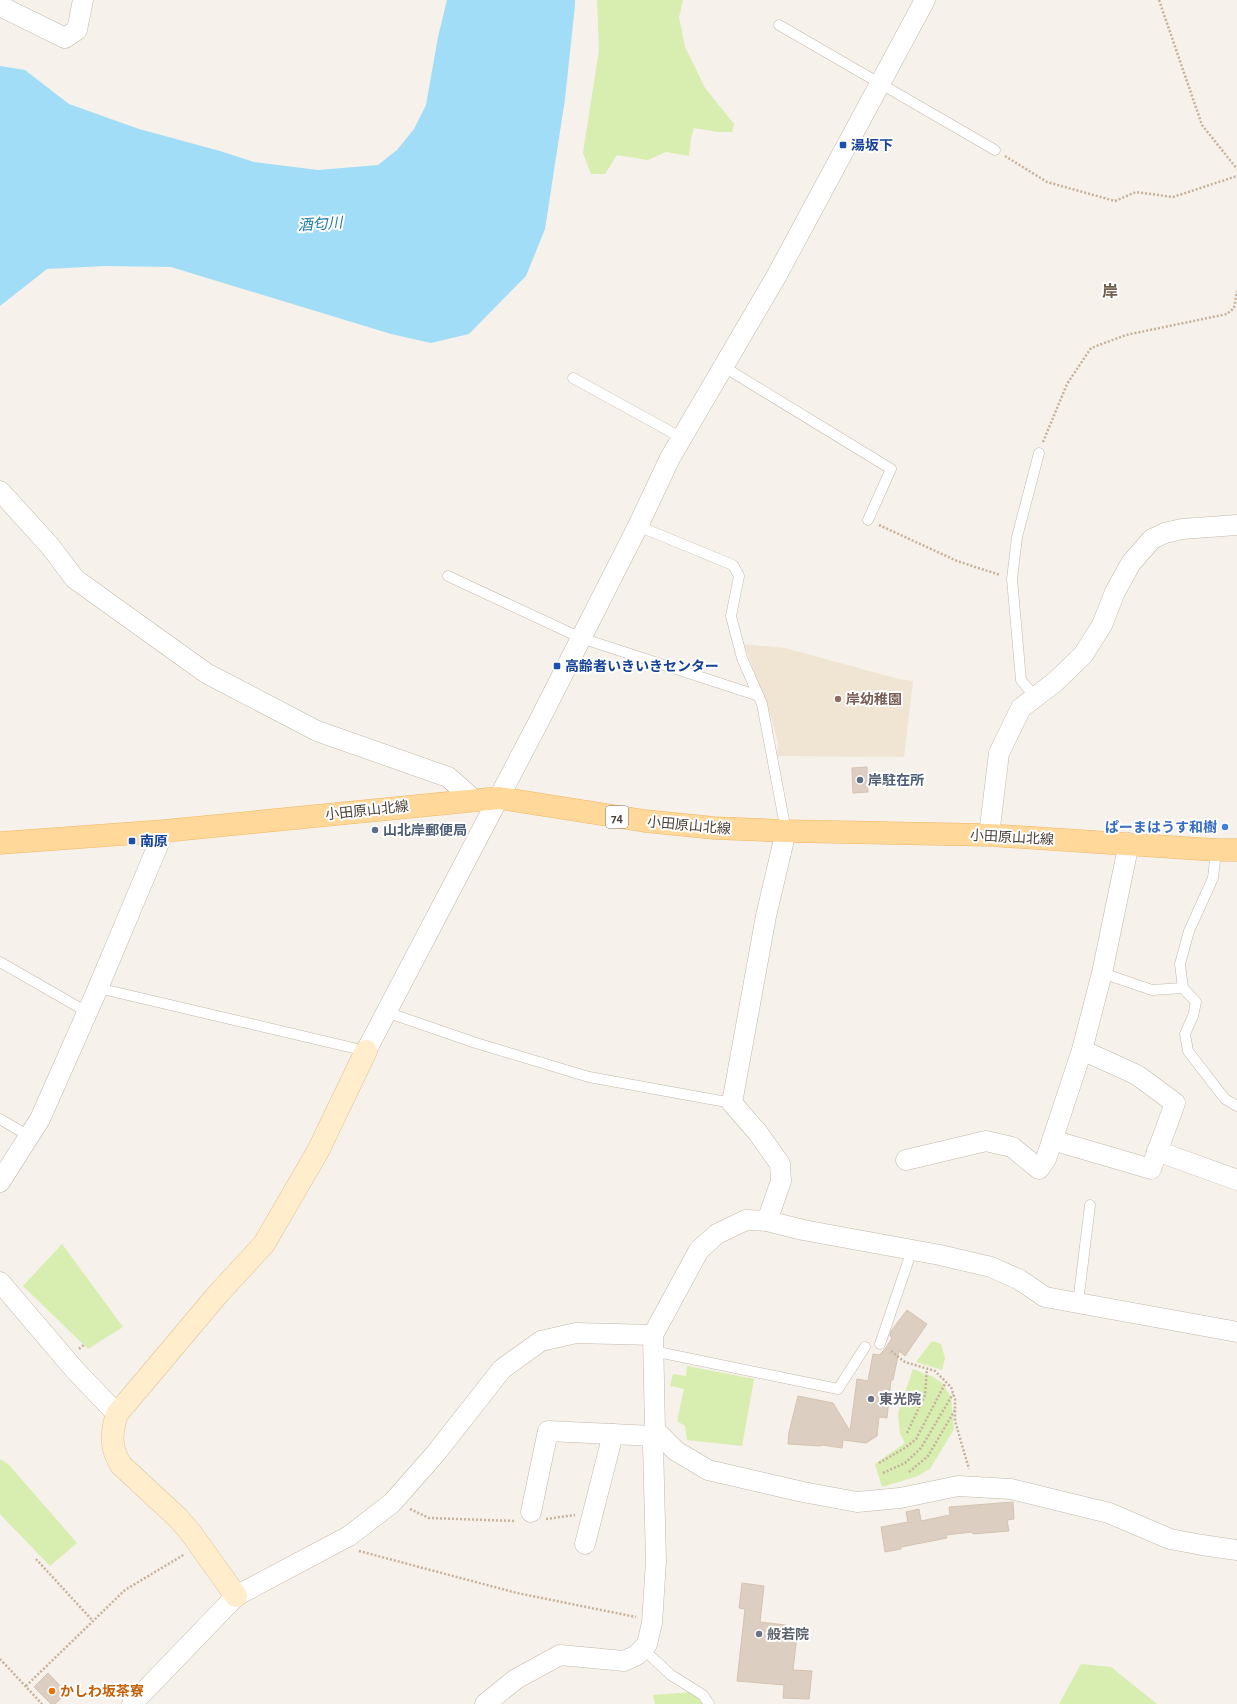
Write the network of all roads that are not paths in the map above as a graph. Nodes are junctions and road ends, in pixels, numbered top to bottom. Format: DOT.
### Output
graph roads {
  1 [pos="83,0"];
  2 [pos="925,0"];
  3 [pos="0,6"];
  4 [pos="779,24"];
  5 [pos="880,83"];
  6 [pos="995,150"];
  7 [pos="724,366"];
  8 [pos="573,378"];
  9 [pos="682,438"];
  10 [pos="1039,453"];
  11 [pos="0,491"];
  12 [pos="868,520"];
  13 [pos="1237,524"];
  14 [pos="638,526"];
  15 [pos="448,576"];
  16 [pos="581,638"];
  17 [pos="759,696"];
  18 [pos="1034,697"];
  19 [pos="499,798"];
  20 [pos="473,799"];
  21 [pos="164,831"];
  22 [pos="786,831"];
  23 [pos="989,835"];
  24 [pos="0,843"];
  25 [pos="1129,843"];
  26 [pos="1226,850"];
  27 [pos="0,962"];
  28 [pos="1102,973"];
  29 [pos="98,988"];
  30 [pos="1182,988"];
  31 [pos="87,1012"];
  32 [pos="386,1012"];
  33 [pos="1082,1050"];
  34 [pos="366,1051"];
  35 [pos="732,1103"];
  36 [pos="1237,1106"];
  37 [pos="0,1119"];
  38 [pos="29,1136"];
  39 [pos="1052,1140"];
  40 [pos="1157,1151"];
  41 [pos="906,1160"];
  42 [pos="1237,1180"];
  43 [pos="0,1182"];
  44 [pos="1090,1205"];
  45 [pos="767,1221"];
  46 [pos="912,1250"];
  47 [pos="2,1287"];
  48 [pos="1078,1303"];
  49 [pos="1237,1332"];
  50 [pos="653,1343"];
  51 [pos="880,1344"];
  52 [pos="865,1347"];
  53 [pos="117,1414"];
  54 [pos="654,1433"];
  55 [pos="613,1434"];
  56 [pos="529,1518"];
  57 [pos="585,1544"];
  58 [pos="1237,1550"];
  59 [pos="236,1596"];
  60 [pos="643,1649"];
  61 [pos="132,1704"];
  62 [pos="485,1704"];
  63 [pos="709,1704"];
  1 -- 3 [label="street"];
  2 -- 5 [label="street"];
  4 -- 5 [label="lane"];
  5 -- 6 [label="lane"];
  5 -- 7 [label="street"];
  7 -- 9 [label="street"];
  7 -- 12 [label="lane"];
  8 -- 9 [label="lane"];
  9 -- 14 [label="street"];
  10 -- 18 [label="lane"];
  11 -- 20 [label="street"];
  13 -- 18 [label="street"];
  14 -- 16 [label="street"];
  14 -- 17 [label="lane"];
  15 -- 16 [label="lane"];
  16 -- 17 [label="lane"];
  16 -- 19 [label="street"];
  17 -- 22 [label="lane"];
  18 -- 23 [label="street"];
  19 -- 20 [label="main road, 小田原山北線 / 74"];
  19 -- 22 [label="main road, 小田原山北線 / 74"];
  19 -- 32 [label="street"];
  20 -- 21 [label="main road, 小田原山北線 / 74"];
  21 -- 24 [label="main road, 小田原山北線 / 74"];
  21 -- 29 [label="street"];
  22 -- 23 [label="main road, 小田原山北線 / 74"];
  22 -- 35 [label="street"];
  23 -- 25 [label="main road, 小田原山北線 / 74"];
  25 -- 26 [label="main road, 小田原山北線 / 74"];
  25 -- 28 [label="street"];
  26 -- 30 [label="lane"];
  27 -- 31 [label="lane"];
  28 -- 30 [label="lane"];
  28 -- 33 [label="street"];
  29 -- 31 [label="street"];
  29 -- 34 [label="lane"];
  30 -- 36 [label="lane"];
  31 -- 38 [label="street"];
  32 -- 34 [label="street"];
  32 -- 35 [label="lane"];
  33 -- 39 [label="street"];
  33 -- 40 [label="street"];
  34 -- 53 [label="street"];
  35 -- 45 [label="street"];
  37 -- 38 [label="lane"];
  38 -- 43 [label="street"];
  39 -- 40 [label="street"];
  39 -- 41 [label="street"];
  40 -- 42 [label="street"];
  44 -- 48 [label="lane"];
  45 -- 46 [label="street"];
  45 -- 50 [label="street"];
  46 -- 48 [label="street"];
  46 -- 51 [label="lane"];
  47 -- 53 [label="street"];
  48 -- 49 [label="street"];
  50 -- 52 [label="lane"];
  50 -- 54 [label="street"];
  50 -- 59 [label="street"];
  53 -- 59 [label="street"];
  54 -- 55 [label="street"];
  54 -- 58 [label="street"];
  54 -- 60 [label="street"];
  55 -- 56 [label="street"];
  55 -- 57 [label="street"];
  59 -- 61 [label="street"];
  60 -- 62 [label="street"];
  60 -- 63 [label="lane"];
}
